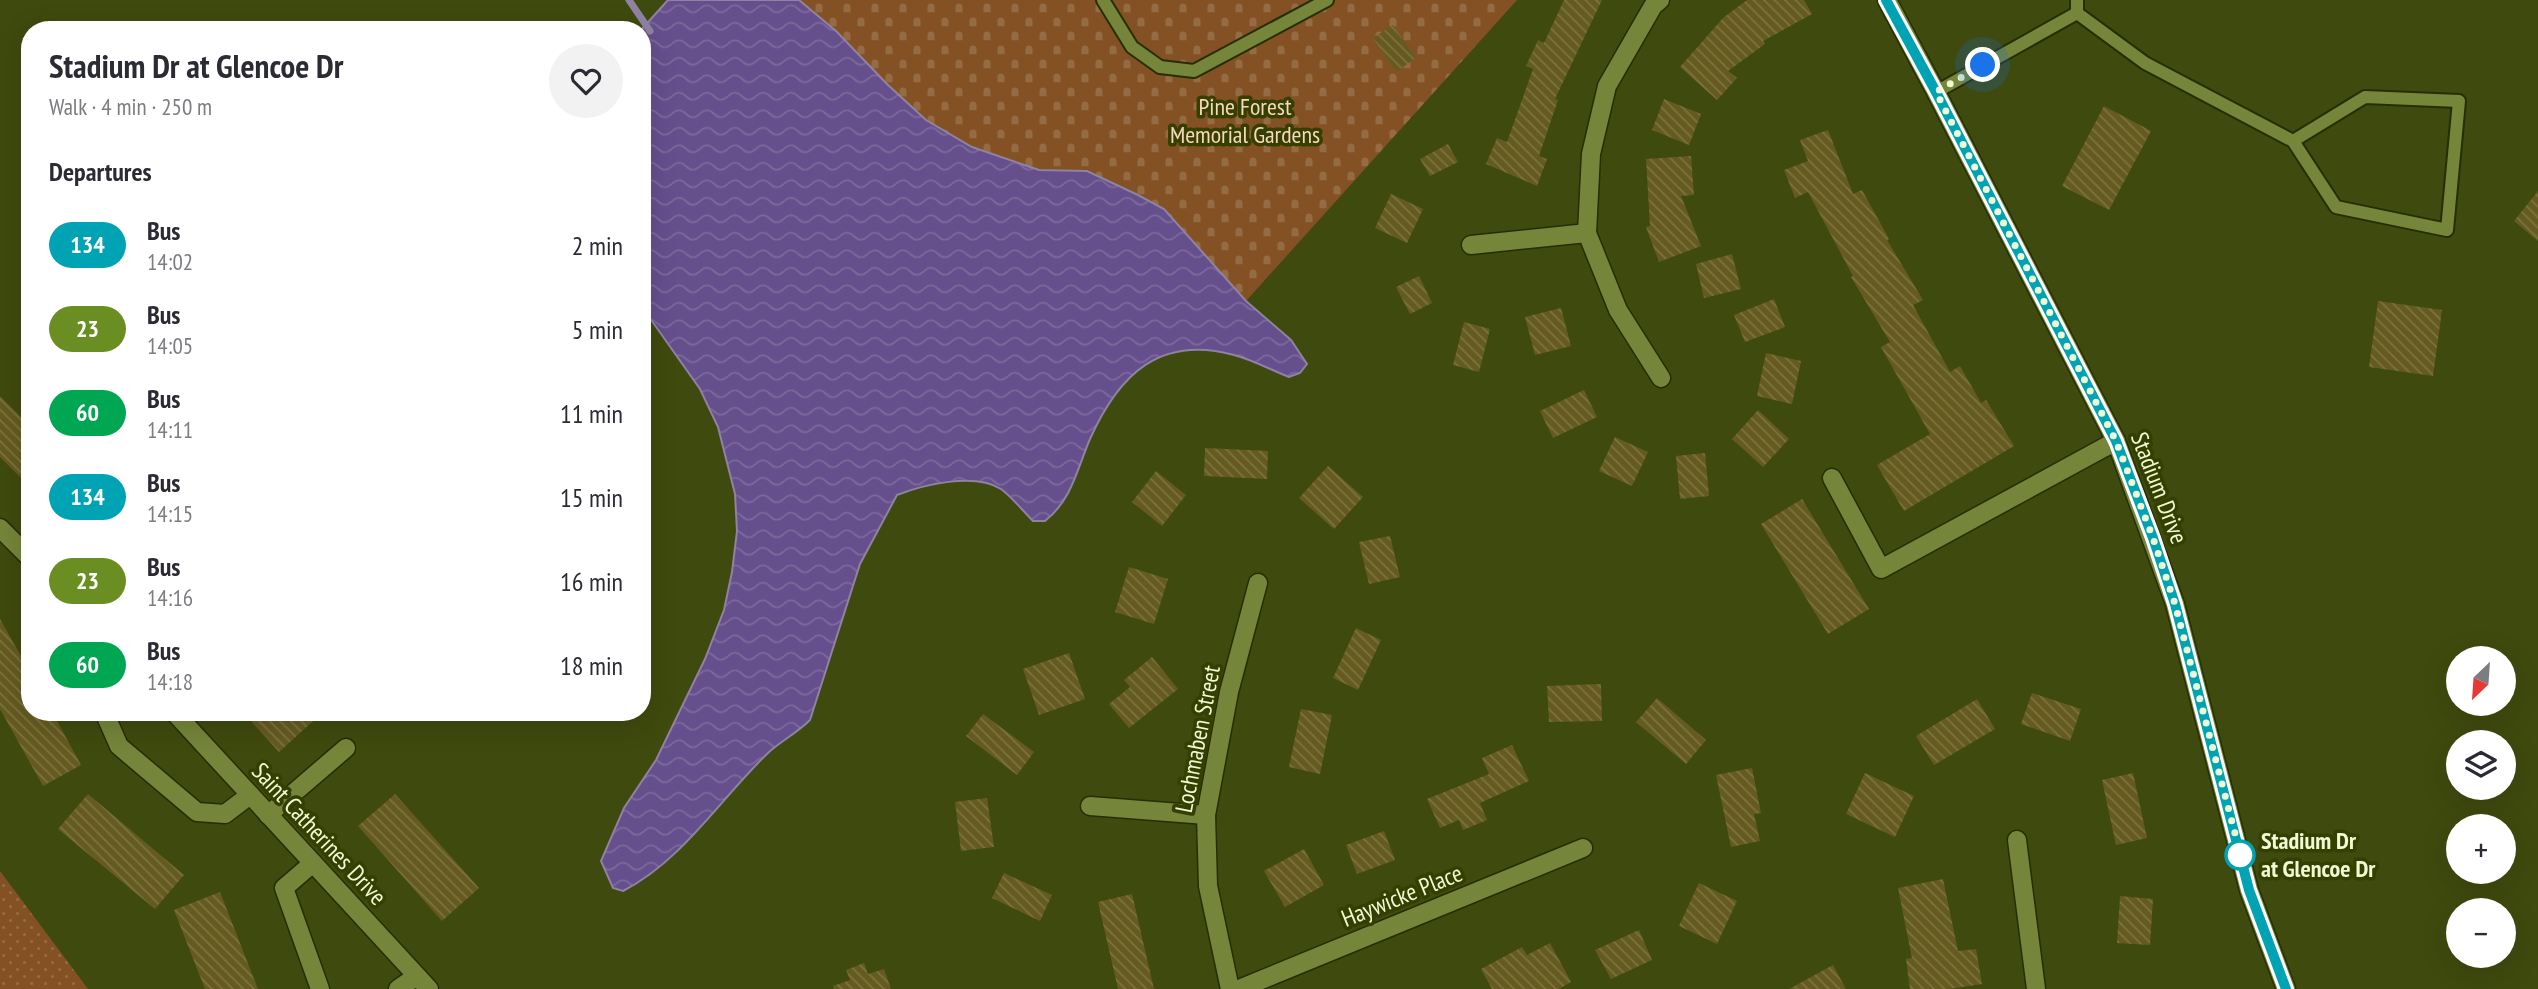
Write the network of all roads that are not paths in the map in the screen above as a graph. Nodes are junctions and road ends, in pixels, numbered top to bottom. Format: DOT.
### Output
graph roads {
  1 [pos="1103,0"];
  2 [pos="1327,0"];
  3 [pos="1660,0"];
  4 [pos="1886,0"];
  5 [pos="2077,6"];
  6 [pos="1936,92"];
  7 [pos="2293,141"];
  8 [pos="1587,233"];
  9 [pos="1471,246"];
  10 [pos="1661,377"];
  11 [pos="2116,441"];
  12 [pos="1832,478"];
  13 [pos="0,528"];
  14 [pos="21,549"];
  15 [pos="1258,583"];
  16 [pos="108,721"];
  17 [pos="182,721"];
  18 [pos="345,748"];
  19 [pos="250,795"];
  20 [pos="1090,806"];
  21 [pos="268,815"];
  22 [pos="1206,815"];
  23 [pos="2017,840"];
  24 [pos="1583,848"];
  25 [pos="313,863"];
  26 [pos="423,982"];
  27 [pos="320,989"];
  28 [pos="398,989"];
  29 [pos="1230,989"];
  30 [pos="1239,989"];
  31 [pos="2036,989"];
  32 [pos="2286,989"];
  1 -- 2 [label="lane"];
  3 -- 8 [label="street"];
  4 -- 6 [label="street, Stadium Drive"];
  5 -- 6 [label="lane"];
  5 -- 7 [label="lane"];
  6 -- 11 [label="street, Stadium Drive"];
  7 -- 7 [label="lane"];
  8 -- 9 [label="street"];
  8 -- 10 [label="street"];
  11 -- 12 [label="street"];
  11 -- 32 [label="street, Stadium Drive"];
  13 -- 14 [label="street"];
  15 -- 22 [label="street, Lochmaben Street"];
  16 -- 19 [label="street"];
  17 -- 19 [label="street, Saint Catherines Drive"];
  18 -- 21 [label="street"];
  19 -- 21 [label="street, Saint Catherines Drive"];
  20 -- 22 [label="street"];
  21 -- 25 [label="street, Saint Catherines Drive"];
  22 -- 29 [label="street, Lochmaben Street"];
  23 -- 31 [label="street"];
  24 -- 30 [label="street, Haywicke Place"];
  25 -- 26 [label="street, Saint Catherines Drive"];
  25 -- 27 [label="street"];
  26 -- 28 [label="street"];
}
